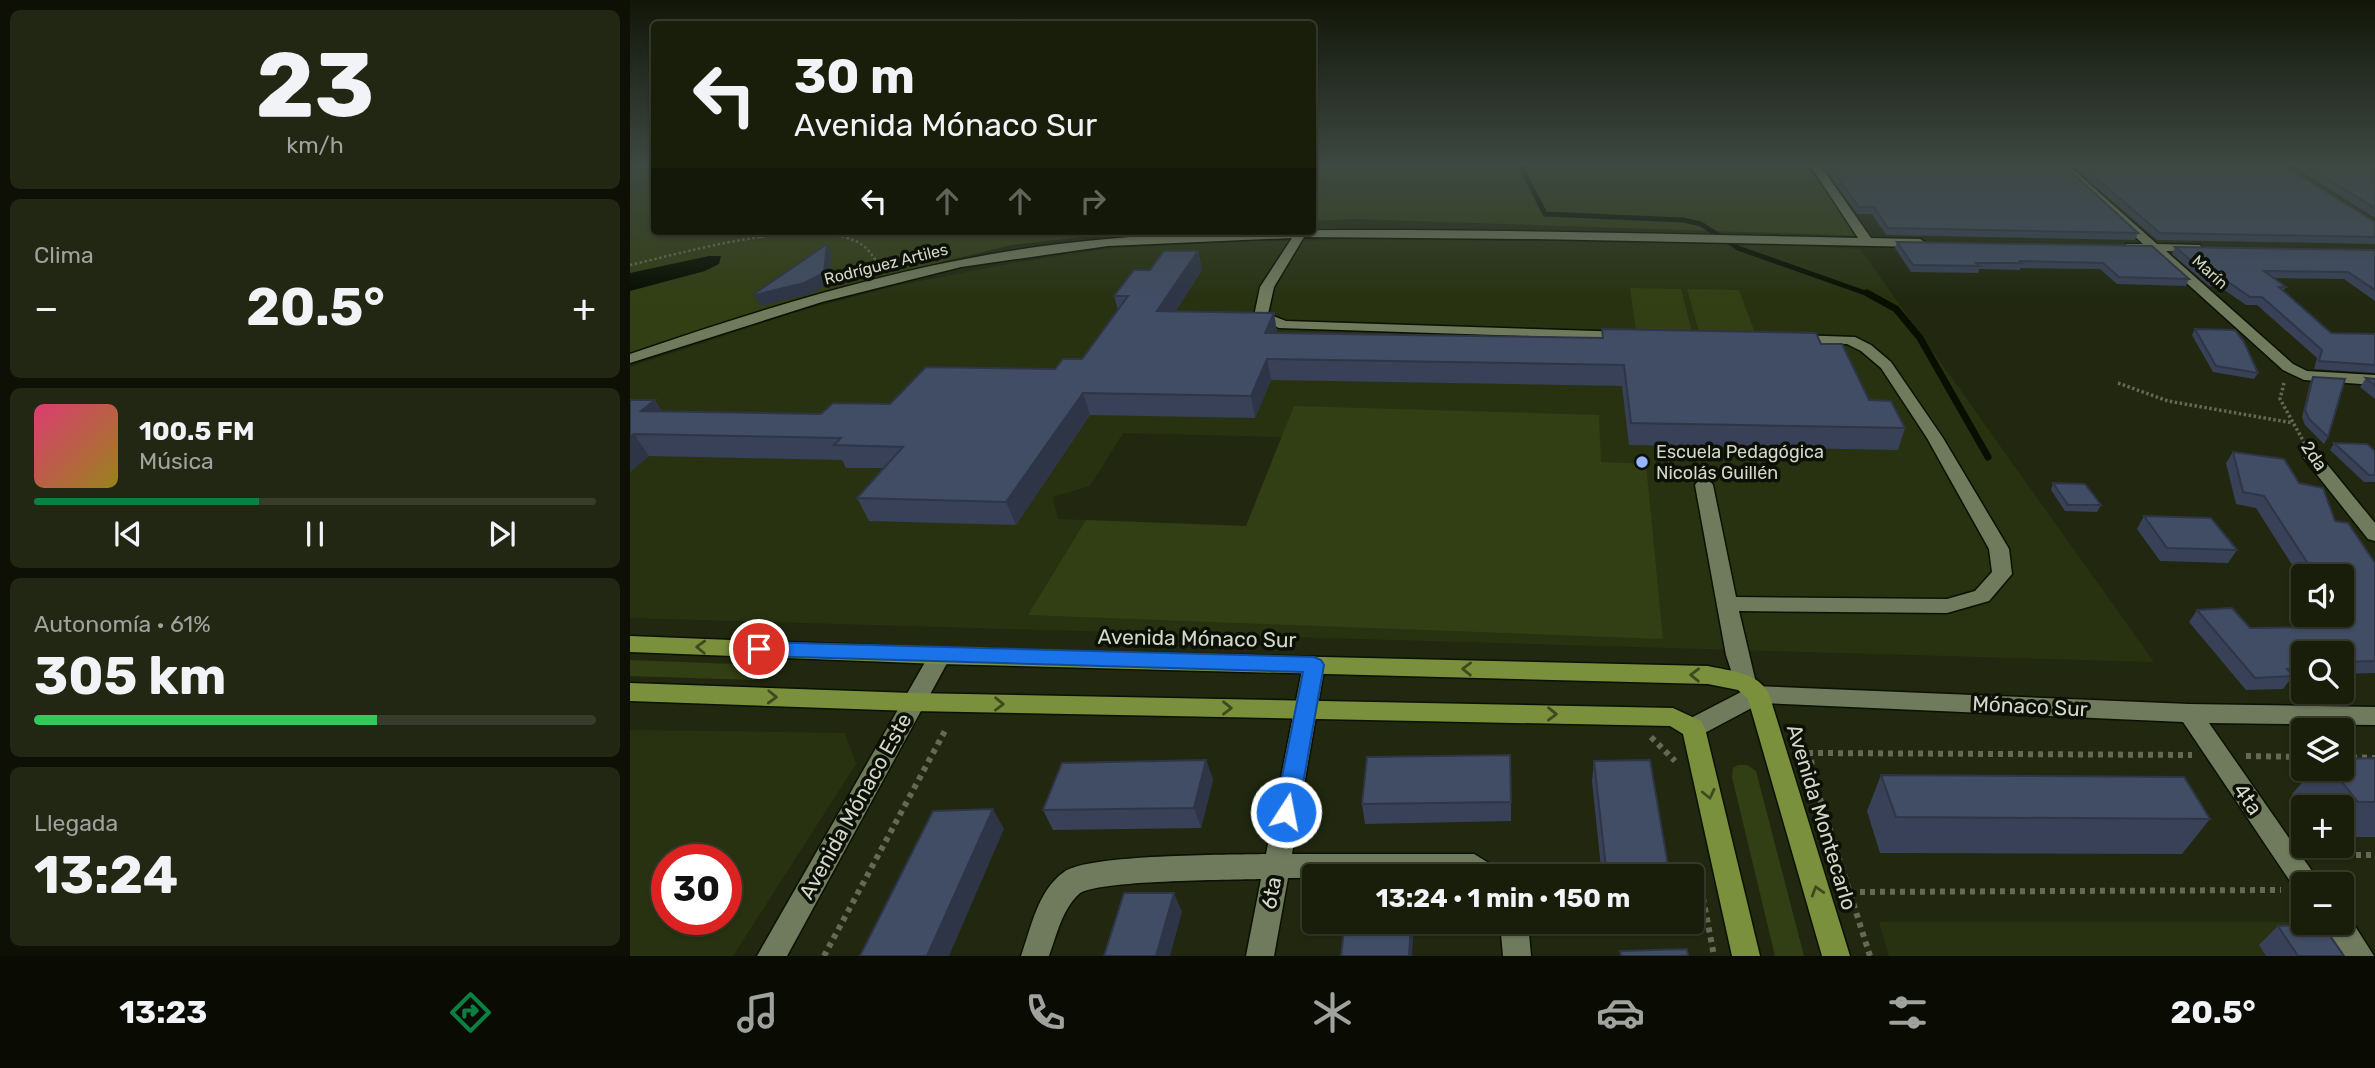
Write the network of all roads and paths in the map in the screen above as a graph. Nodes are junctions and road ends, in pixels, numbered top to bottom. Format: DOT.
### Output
graph roads {
  1 [pos="1845,210"];
  2 [pos="2113,210"];
  3 [pos="1316,233"];
  4 [pos="1204,235"];
  5 [pos="1300,235"];
  6 [pos="761,238"];
  7 [pos="1867,242"];
  8 [pos="1936,243"];
  9 [pos="2115,247"];
  10 [pos="2157,248"];
  11 [pos="2211,248"];
  12 [pos="630,265"];
  13 [pos="886,280"];
  14 [pos="1636,335"];
  15 [pos="1786,339"];
  16 [pos="630,359"];
  17 [pos="2288,367"];
  18 [pos="2375,380"];
  19 [pos="2118,383"];
  20 [pos="2293,423"];
  21 [pos="2312,457"];
  22 [pos="1704,485"];
  23 [pos="2375,535"];
  24 [pos="1727,604"];
  25 [pos="630,644"];
  26 [pos="940,656"];
  27 [pos="1314,665"];
  28 [pos="1752,688"];
  29 [pos="630,692"];
  30 [pos="912,702"];
  31 [pos="1306,709"];
  32 [pos="2189,713"];
  33 [pos="2375,716"];
  34 [pos="947,727"];
  35 [pos="1693,728"];
  36 [pos="2217,755"];
  37 [pos="2291,757"];
  38 [pos="2354,757"];
  39 [pos="2375,758"];
  40 [pos="2288,855"];
  41 [pos="2375,855"];
  42 [pos="1276,866"];
  43 [pos="1302,866"];
  44 [pos="2294,872"];
  45 [pos="2291,887"];
  46 [pos="1850,892"];
  47 [pos="1515,934"];
  48 [pos="2345,935"];
  49 [pos="771,956"];
  50 [pos="824,956"];
  51 [pos="1035,956"];
  52 [pos="1260,956"];
  53 [pos="1517,956"];
  54 [pos="1746,956"];
  55 [pos="1836,956"];
  56 [pos="1870,956"];
  57 [pos="2360,956"];
  1 -- 7 [label="street"];
  2 -- 10 [label="street, Marín"];
  3 -- 7 [label="street, Rodríguez Artiles"];
  4 -- 13 [label="street, Rodríguez Artiles"];
  5 -- 14 [label="street"];
  6 -- 12 [label="path"];
  6 -- 13 [label="path"];
  7 -- 8 [label="street, Rodríguez Artiles"];
  9 -- 10 [label="street"];
  10 -- 11 [label="street"];
  10 -- 17 [label="street, Marín"];
  13 -- 16 [label="street, Rodríguez Artiles"];
  15 -- 24 [label="street"];
  17 -- 18 [label="street, Marín"];
  17 -- 20 [label="path, 2da"];
  19 -- 20 [label="path"];
  20 -- 21 [label="path, 2da"];
  21 -- 23 [label="street, 2da"];
  22 -- 24 [label="street"];
  24 -- 28 [label="street"];
  26 -- 25 [label="main road, Avenida Mónaco Sur, one-way"];
  26 -- 27 [label="main road, Avenida Mónaco Sur"];
  26 -- 30 [label="street, Avenida Mónaco Este"];
  28 -- 27 [label="main road, Avenida Mónaco Sur, one-way"];
  27 -- 31 [label="street, 6ta"];
  28 -- 32 [label="street, Mónaco Sur"];
  28 -- 35 [label="street"];
  55 -- 28 [label="main road, Avenida Montecarlo, one-way"];
  29 -- 30 [label="main road, one-way"];
  30 -- 31 [label="main road, one-way"];
  30 -- 49 [label="street, Avenida Mónaco Este"];
  31 -- 35 [label="main road, one-way"];
  31 -- 42 [label="street, 6ta"];
  32 -- 33 [label="street, Mónaco Sur"];
  32 -- 36 [label="street, 4ta"];
  34 -- 50 [label="path"];
  35 -- 54 [label="main road, one-way"];
  36 -- 37 [label="path"];
  36 -- 40 [label="street, 4ta"];
  36 -- 46 [label="path"];
  38 -- 39 [label="path"];
  40 -- 41 [label="path"];
  40 -- 44 [label="street, 4ta"];
  42 -- 43 [label="street"];
  42 -- 51 [label="street"];
  42 -- 52 [label="street, 6ta"];
  45 -- 46 [label="path"];
  46 -- 56 [label="path"];
  47 -- 53 [label="street"];
  48 -- 57 [label="street"];
}
